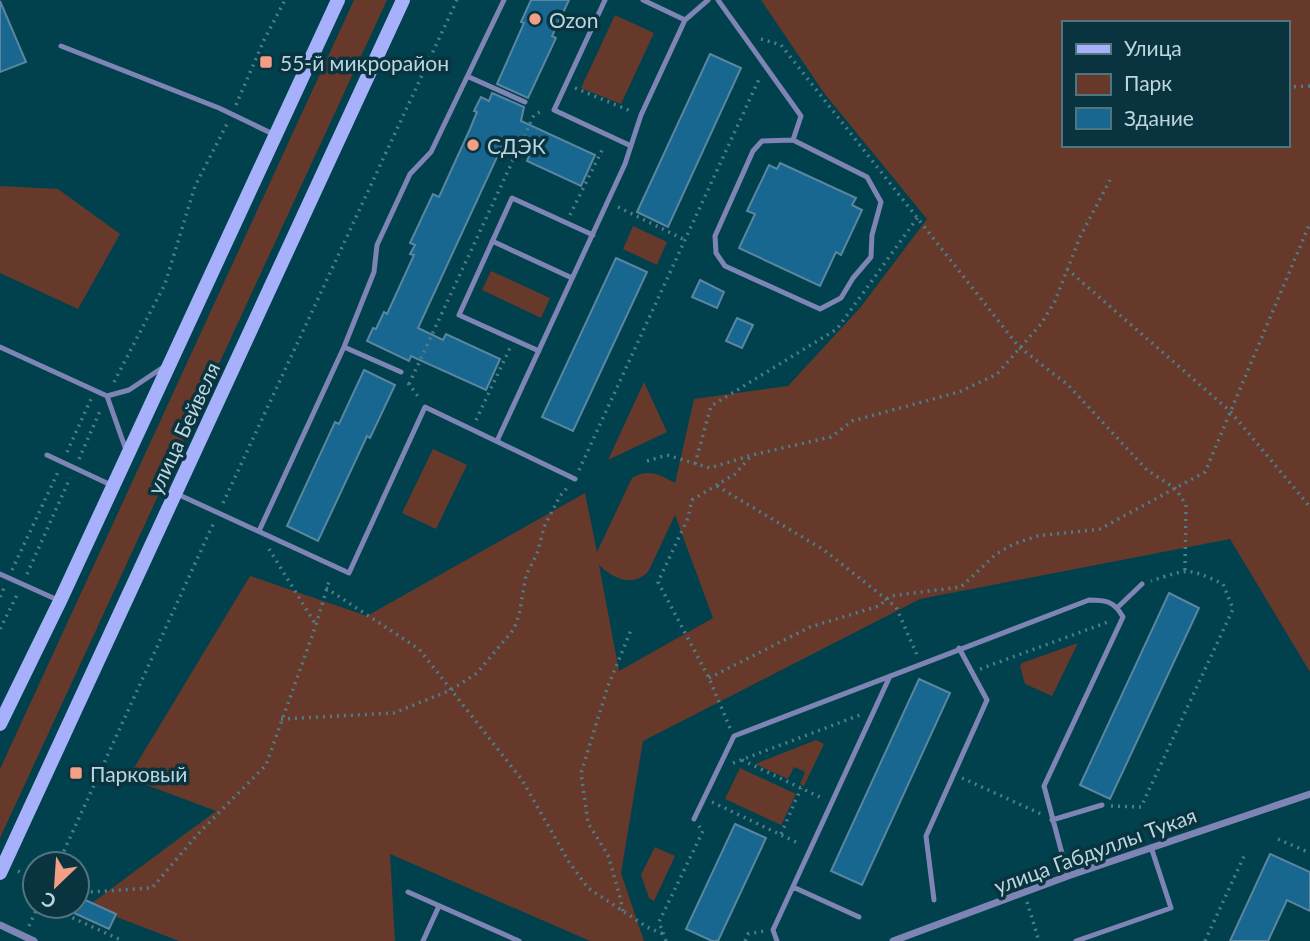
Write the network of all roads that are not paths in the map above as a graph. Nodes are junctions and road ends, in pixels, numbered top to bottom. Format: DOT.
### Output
graph roads {
  1 [pos="338,0"];
  2 [pos="403,0"];
  3 [pos="504,0"];
  4 [pos="605,0"];
  5 [pos="643,0"];
  6 [pos="708,0"];
  7 [pos="718,0"];
  8 [pos="685,20"];
  9 [pos="61,47"];
  10 [pos="469,77"];
  11 [pos="525,102"];
  12 [pos="275,135"];
  13 [pos="793,140"];
  14 [pos="629,145"];
  15 [pos="593,235"];
  16 [pos="492,241"];
  17 [pos="572,278"];
  18 [pos="0,347"];
  19 [pos="344,347"];
  20 [pos="539,351"];
  21 [pos="170,362"];
  22 [pos="401,372"];
  23 [pos="107,396"];
  24 [pos="497,442"];
  25 [pos="128,454"];
  26 [pos="47,455"];
  27 [pos="575,479"];
  28 [pos="113,486"];
  29 [pos="175,494"];
  30 [pos="259,531"];
  31 [pos="0,574"];
  32 [pos="1142,584"];
  33 [pos="60,601"];
  34 [pos="1118,607"];
  35 [pos="959,648"];
  36 [pos="890,676"];
  37 [pos="0,724"];
  38 [pos="1310,794"];
  39 [pos="1102,805"];
  40 [pos="694,819"];
  41 [pos="1052,820"];
  42 [pos="1151,847"];
  43 [pos="0,873"];
  44 [pos="1068,876"];
  45 [pos="793,887"];
  46 [pos="408,892"];
  47 [pos="934,900"];
  48 [pos="439,906"];
  49 [pos="859,917"];
  50 [pos="0,925"];
  51 [pos="34,941"];
  52 [pos="423,941"];
  53 [pos="519,941"];
  54 [pos="777,941"];
  55 [pos="894,941"];
  56 [pos="1076,941"];
  1 -- 12 [label="main road, улица Бейвеля"];
  2 -- 29 [label="main road, улица Бейвеля"];
  3 -- 10 [label="lane"];
  4 -- 14 [label="lane"];
  5 -- 8 [label="lane"];
  6 -- 8 [label="lane"];
  7 -- 13 [label="lane"];
  8 -- 14 [label="lane"];
  9 -- 12 [label="lane"];
  10 -- 11 [label="lane"];
  10 -- 19 [label="lane"];
  12 -- 21 [label="main road, улица Бейвеля"];
  13 -- 13 [label="lane"];
  14 -- 15 [label="lane"];
  15 -- 16 [label="lane"];
  15 -- 17 [label="lane"];
  16 -- 17 [label="lane"];
  16 -- 20 [label="lane"];
  17 -- 20 [label="lane"];
  18 -- 23 [label="lane"];
  19 -- 22 [label="lane"];
  19 -- 30 [label="lane"];
  20 -- 24 [label="lane"];
  21 -- 23 [label="lane"];
  21 -- 25 [label="main road, улица Бейвеля"];
  23 -- 25 [label="lane"];
  24 -- 27 [label="lane"];
  24 -- 30 [label="lane"];
  25 -- 28 [label="main road, улица Бейвеля"];
  26 -- 28 [label="lane"];
  28 -- 33 [label="main road, улица Бейвеля"];
  29 -- 30 [label="lane"];
  29 -- 43 [label="main road, улица Бейвеля"];
  31 -- 33 [label="lane"];
  32 -- 34 [label="lane"];
  33 -- 37 [label="main road, улица Бейвеля"];
  34 -- 35 [label="lane"];
  34 -- 41 [label="lane"];
  35 -- 36 [label="lane"];
  35 -- 47 [label="lane"];
  36 -- 40 [label="lane"];
  36 -- 45 [label="lane"];
  38 -- 42 [label="street, улица Габдуллы Тукая"];
  39 -- 41 [label="lane"];
  41 -- 44 [label="lane"];
  42 -- 44 [label="street, улица Габдуллы Тукая"];
  42 -- 56 [label="lane"];
  44 -- 55 [label="street, улица Габдуллы Тукая"];
  45 -- 49 [label="lane"];
  45 -- 54 [label="lane"];
  46 -- 48 [label="lane"];
  48 -- 52 [label="lane"];
  48 -- 53 [label="lane"];
  50 -- 51 [label="street"];
}
